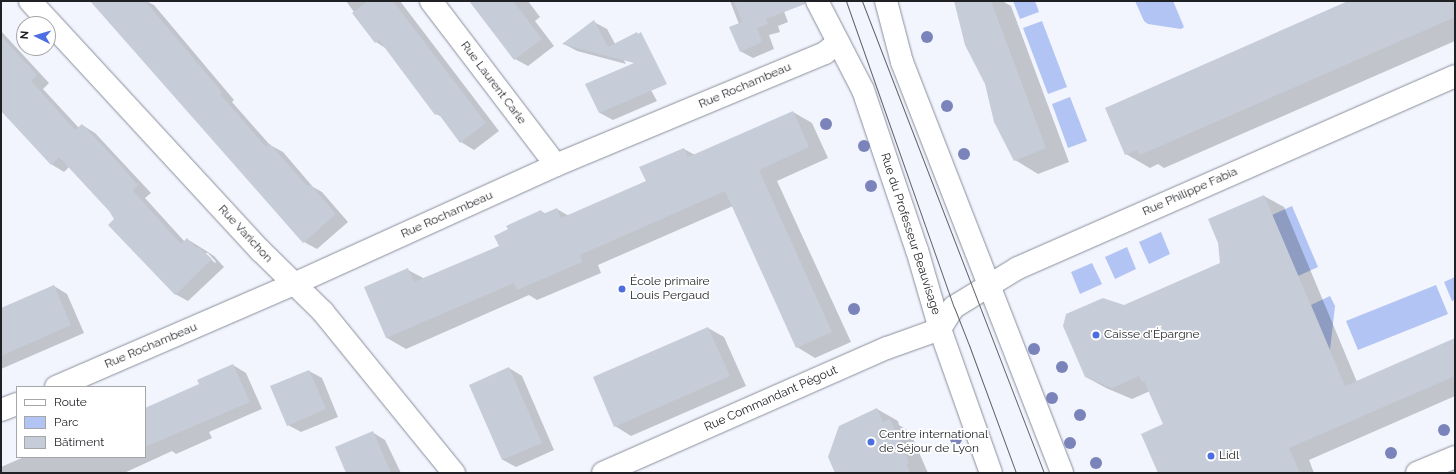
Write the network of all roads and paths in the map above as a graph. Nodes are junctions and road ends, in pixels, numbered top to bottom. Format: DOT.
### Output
graph roads {
  1 [pos="30,1"];
  2 [pos="431,1"];
  3 [pos="817,1"];
  4 [pos="886,1"];
  5 [pos="838,42"];
  6 [pos="1455,76"];
  7 [pos="556,165"];
  8 [pos="294,284"];
  9 [pos="990,285"];
  10 [pos="940,329"];
  11 [pos="58,386"];
  12 [pos="16,404"];
  13 [pos="1,410"];
  14 [pos="1455,457"];
  15 [pos="454,473"];
  16 [pos="603,473"];
  17 [pos="991,473"];
  18 [pos="1062,473"];
  19 [pos="1417,473"];
  1 -- 8 [label="street, Rue Varichon"];
  2 -- 7 [label="street, Rue Laurent Carle"];
  3 -- 5 [label="street, Rue du Professeur Beauvisage"];
  4 -- 9 [label="street"];
  5 -- 7 [label="street, Rue Rochambeau"];
  5 -- 10 [label="street, Rue du Professeur Beauvisage"];
  6 -- 9 [label="street, Rue Philippe Fabia"];
  7 -- 8 [label="street, Rue Rochambeau"];
  8 -- 11 [label="street, Rue Rochambeau"];
  8 -- 15 [label="street, Rue Varichon"];
  9 -- 10 [label="street, Rue Philippe Fabia"];
  9 -- 18 [label="street"];
  10 -- 16 [label="street, Rue Commandant Pégout"];
  10 -- 17 [label="street, Rue du Professeur Beauvisage"];
  12 -- 13 [label="street"];
  14 -- 19 [label="street"];
}
